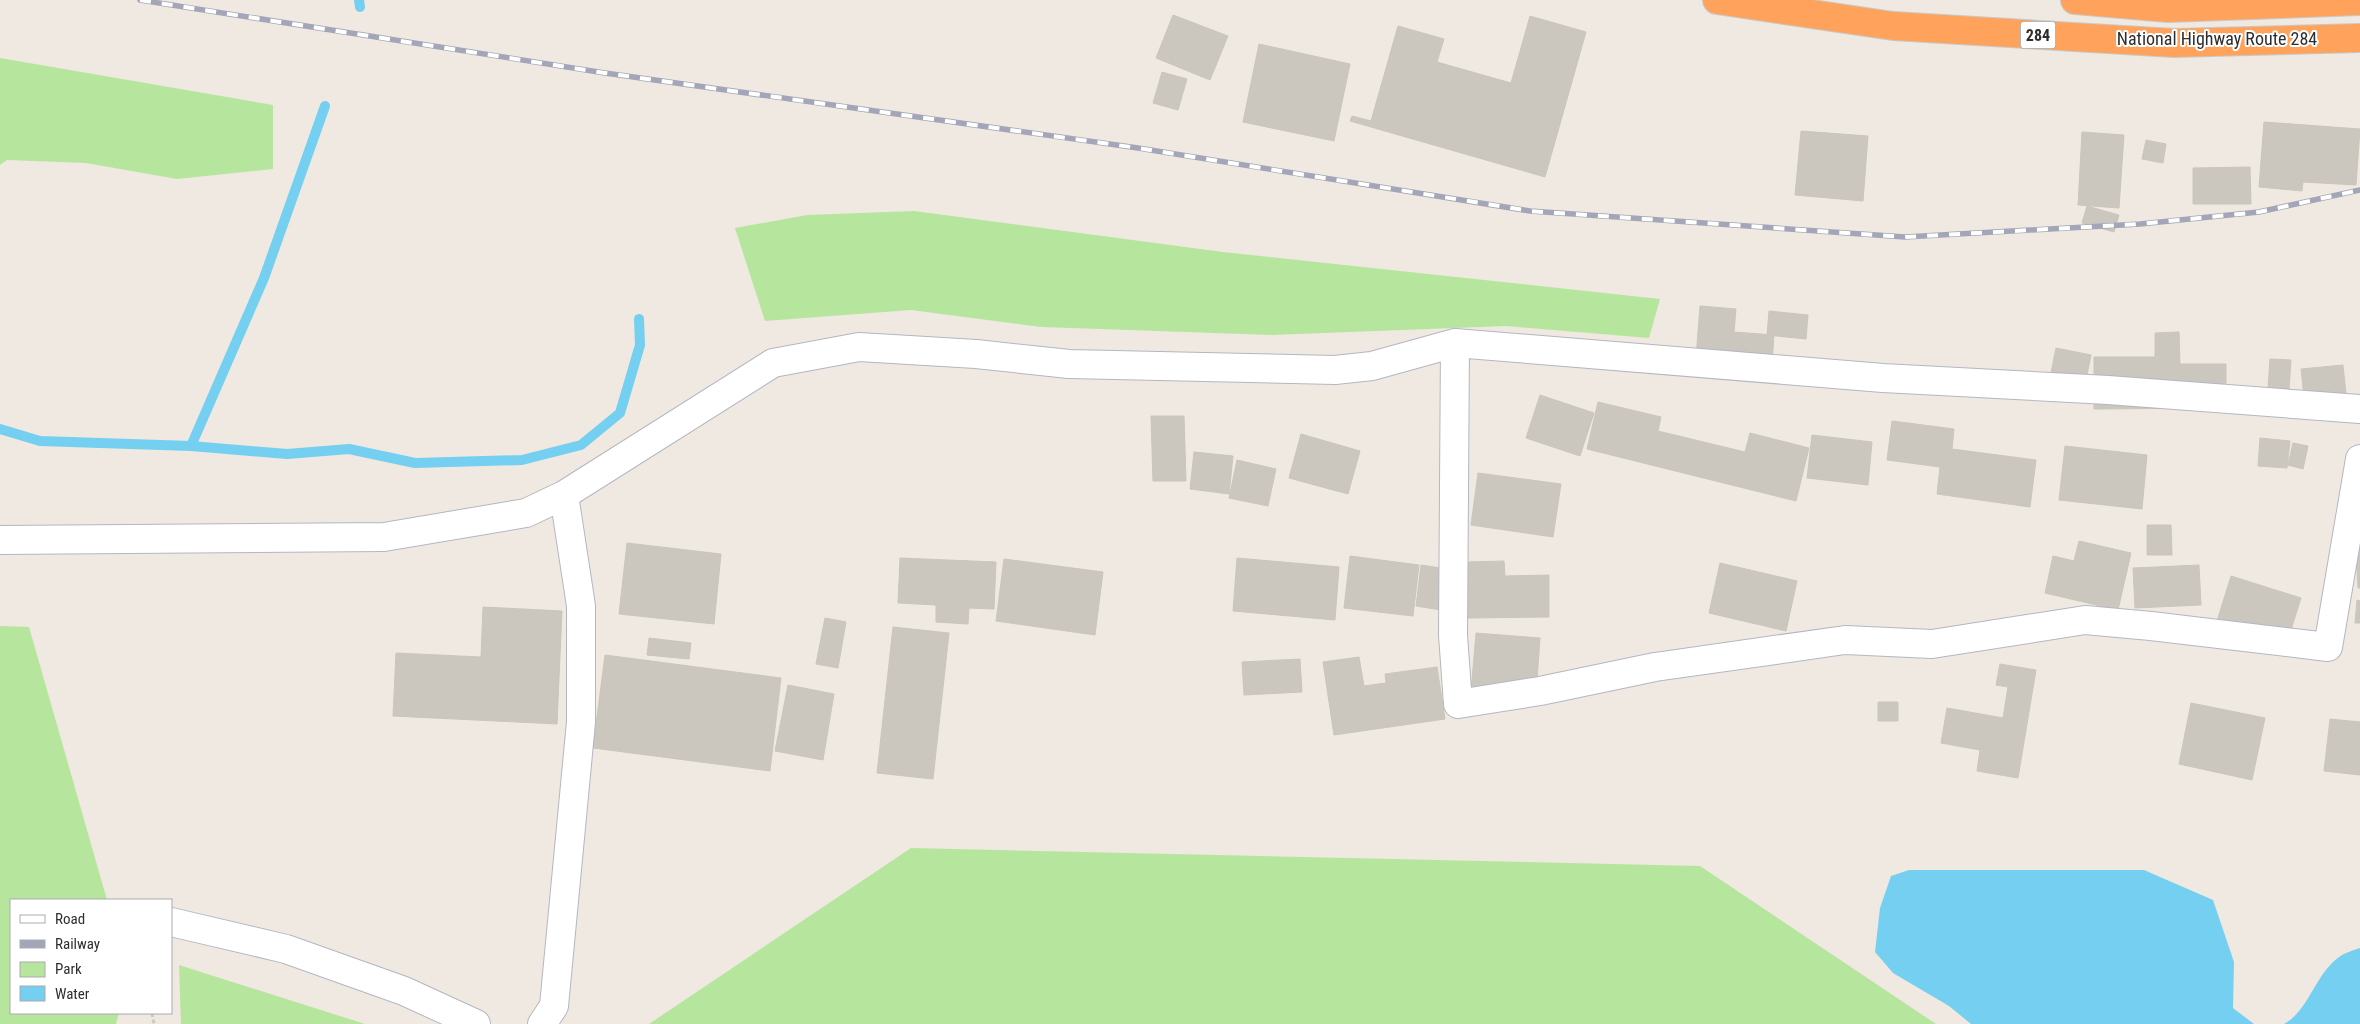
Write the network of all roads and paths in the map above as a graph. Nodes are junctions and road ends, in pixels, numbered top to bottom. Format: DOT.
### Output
graph roads {
  1 [pos="1717,0"];
  2 [pos="2075,0"];
  3 [pos="2360,1"];
  4 [pos="2360,38"];
  5 [pos="1455,343"];
  6 [pos="2360,409"];
  7 [pos="2360,459"];
  8 [pos="564,495"];
  9 [pos="0,540"];
  10 [pos="172,922"];
  11 [pos="476,1024"];
  12 [pos="542,1024"];
  1 -- 4 [label="highway, National Highway Route 284 / 284"];
  2 -- 3 [label="highway, National Highway Route 284"];
  5 -- 6 [label="street"];
  5 -- 7 [label="street"];
  5 -- 8 [label="street"];
  8 -- 9 [label="street"];
  8 -- 12 [label="street"];
  10 -- 11 [label="street"];
}
